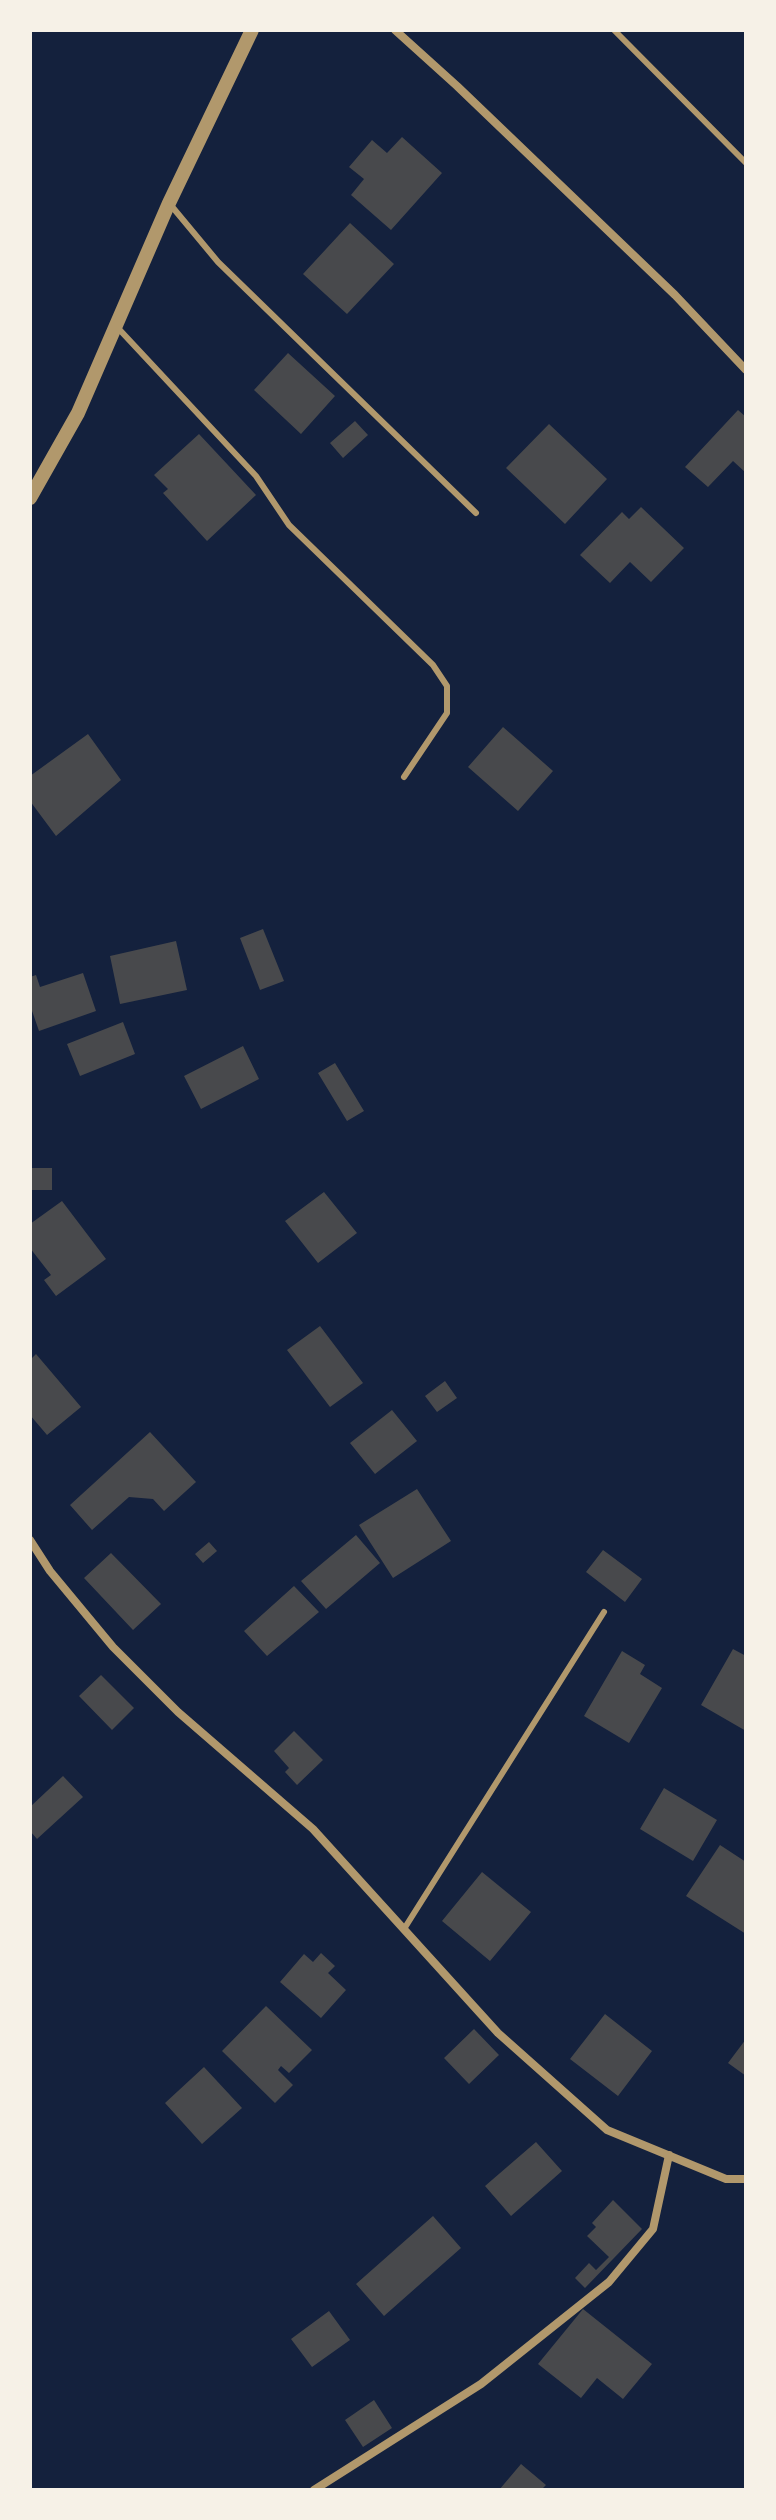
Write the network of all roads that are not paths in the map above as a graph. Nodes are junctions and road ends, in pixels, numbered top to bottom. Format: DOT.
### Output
graph roads {
  1 [pos="252,30"];
  2 [pos="395,30"];
  3 [pos="614,30"];
  4 [pos="746,163"];
  5 [pos="169,203"];
  6 [pos="116,326"];
  7 [pos="746,370"];
  8 [pos="30,498"];
  9 [pos="476,513"];
  10 [pos="404,777"];
  11 [pos="30,1540"];
  12 [pos="604,1612"];
  13 [pos="404,1929"];
  14 [pos="669,2155"];
  15 [pos="746,2179"];
  16 [pos="314,2490"];
  1 -- 5 [label="street"];
  2 -- 7 [label="street"];
  3 -- 4 [label="lane"];
  5 -- 6 [label="street"];
  5 -- 9 [label="lane"];
  6 -- 8 [label="street"];
  6 -- 10 [label="lane"];
  11 -- 13 [label="street"];
  12 -- 13 [label="lane"];
  13 -- 14 [label="street"];
  14 -- 15 [label="street"];
  14 -- 16 [label="street"];
}
